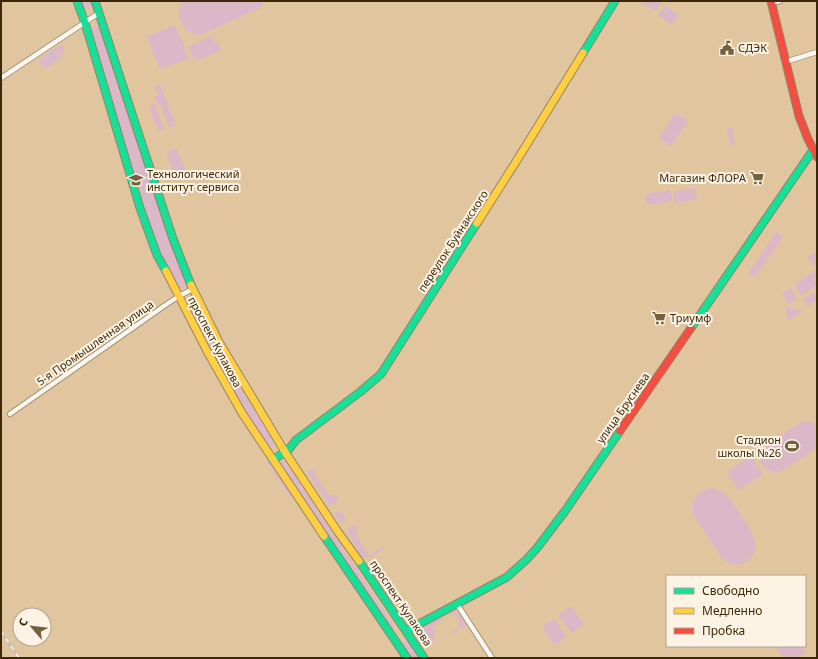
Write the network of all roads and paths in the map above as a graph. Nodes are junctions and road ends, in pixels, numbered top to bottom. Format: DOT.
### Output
graph roads {
  1 [pos="77,1"];
  2 [pos="95,1"];
  3 [pos="615,1"];
  4 [pos="780,1"];
  5 [pos="771,2"];
  6 [pos="99,13"];
  7 [pos="84,24"];
  8 [pos="817,52"];
  9 [pos="785,62"];
  10 [pos="1,78"];
  11 [pos="813,150"];
  12 [pos="817,157"];
  13 [pos="193,289"];
  14 [pos="178,296"];
  15 [pos="10,414"];
  16 [pos="285,452"];
  17 [pos="273,460"];
  18 [pos="457,604"];
  19 [pos="406,631"];
  20 [pos="394,638"];
  21 [pos="407,658"];
  22 [pos="424,658"];
  23 [pos="492,658"];
  1 -- 7 [label="main road, проспект Кулакова"];
  2 -- 6 [label="main road, проспект Кулакова"];
  3 -- 16 [label="main road, переулок Буйнакского"];
  4 -- 5 [label="street"];
  5 -- 9 [label="main road"];
  6 -- 7 [label="street"];
  6 -- 13 [label="main road, проспект Кулакова"];
  7 -- 10 [label="street"];
  7 -- 14 [label="main road, проспект Кулакова"];
  8 -- 9 [label="street"];
  9 -- 11 [label="main road"];
  11 -- 12 [label="main road"];
  11 -- 18 [label="main road, улица Бруснева"];
  13 -- 14 [label="street, 5-я Промышленная улица"];
  13 -- 16 [label="main road, проспект Кулакова"];
  14 -- 15 [label="street, 5-я Промышленная улица"];
  14 -- 17 [label="main road, проспект Кулакова"];
  16 -- 17 [label="main road, переулок Буйнакского"];
  16 -- 19 [label="main road, проспект Кулакова"];
  17 -- 20 [label="main road, проспект Кулакова"];
  18 -- 19 [label="main road, улица Бруснева"];
  18 -- 23 [label="street"];
  19 -- 20 [label="main road, улица Бруснева"];
  19 -- 22 [label="main road, проспект Кулакова"];
  20 -- 21 [label="main road, проспект Кулакова"];
}
